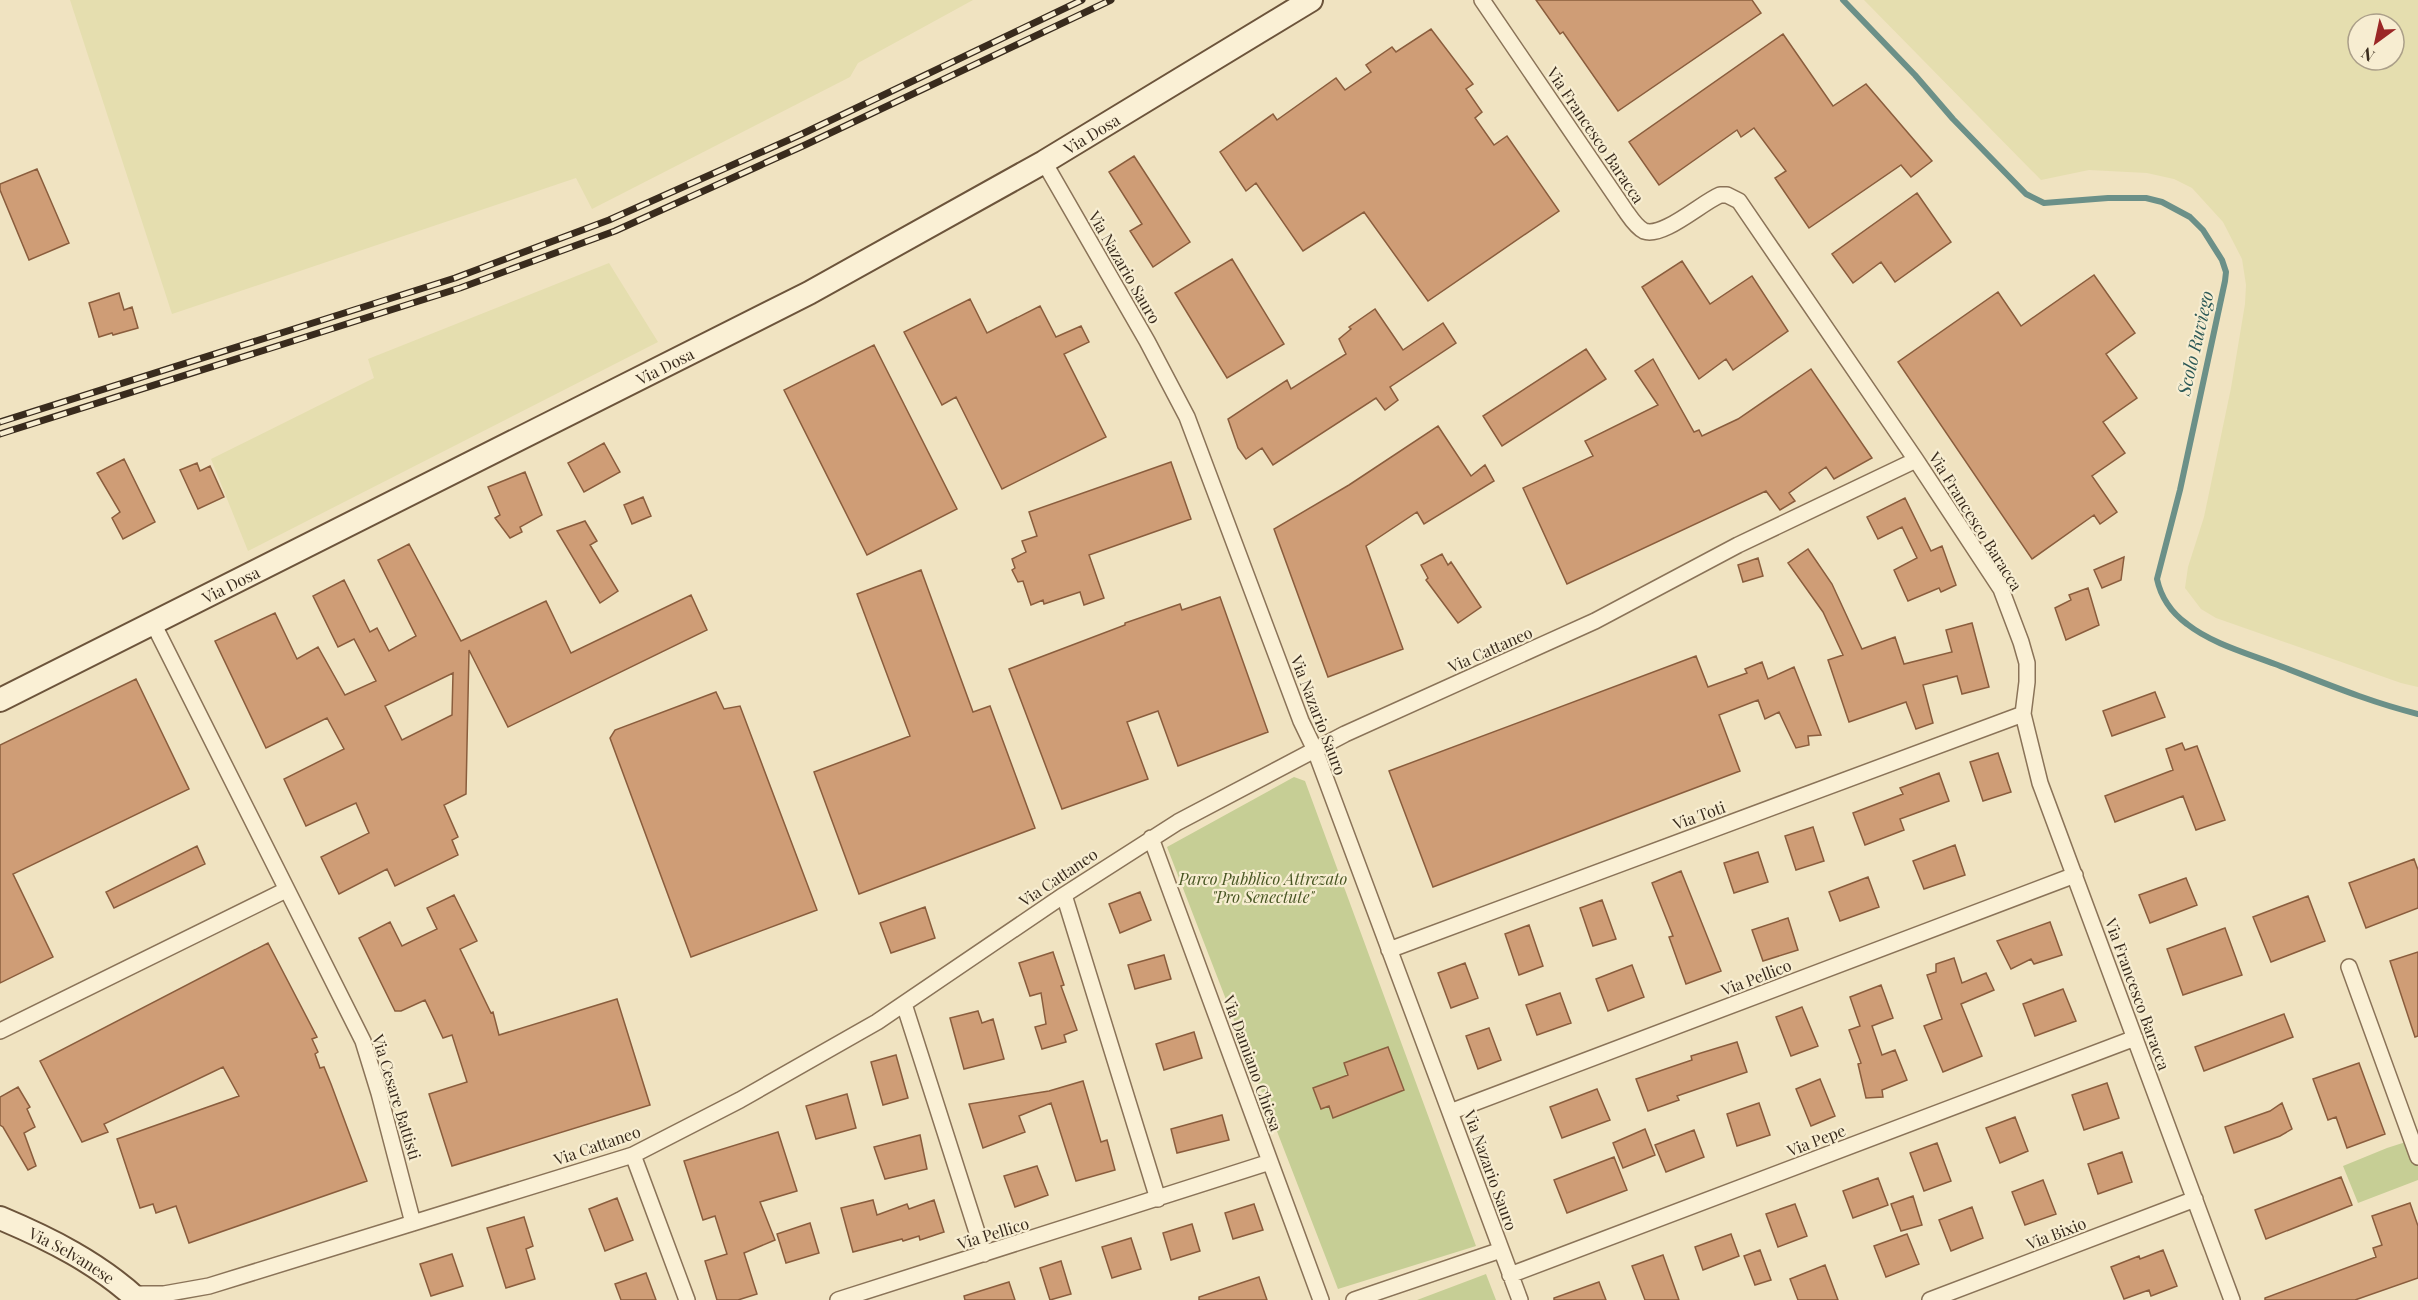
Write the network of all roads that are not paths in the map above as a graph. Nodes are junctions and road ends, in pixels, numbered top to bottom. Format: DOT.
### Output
graph roads {
  1 [pos="1311,0"];
  2 [pos="1482,0"];
  3 [pos="1044,162"];
  4 [pos="1916,460"];
  5 [pos="154,625"];
  6 [pos="0,700"];
  7 [pos="2023,714"];
  8 [pos="1315,750"];
  9 [pos="1152,838"];
  10 [pos="2075,875"];
  11 [pos="286,890"];
  12 [pos="1064,895"];
  13 [pos="1389,950"];
  14 [pos="2349,967"];
  15 [pos="904,1004"];
  16 [pos="0,1031"];
  17 [pos="2135,1038"];
  18 [pos="1450,1112"];
  19 [pos="633,1155"];
  20 [pos="2418,1157"];
  21 [pos="1270,1162"];
  22 [pos="2195,1198"];
  23 [pos="1158,1199"];
  24 [pos="0,1218"];
  25 [pos="413,1222"];
  26 [pos="1501,1250"];
  27 [pos="984,1254"];
  28 [pos="1510,1275"];
  29 [pos="209,1286"];
  30 [pos="134,1297"];
  31 [pos="181,1300"];
  32 [pos="198,1300"];
  33 [pos="687,1300"];
  34 [pos="838,1300"];
  35 [pos="1321,1300"];
  36 [pos="1354,1300"];
  37 [pos="1520,1300"];
  38 [pos="1930,1300"];
  39 [pos="2232,1300"];
  1 -- 3 [label="street, Via Dosa"];
  2 -- 4 [label="street, Via Francesco Baracca"];
  3 -- 5 [label="street, Via Dosa"];
  3 -- 8 [label="street, Via Nazario Sauro"];
  4 -- 7 [label="street, Via Francesco Baracca"];
  4 -- 8 [label="street, Via Cattaneo"];
  5 -- 6 [label="street, Via Dosa"];
  5 -- 11 [label="street, Via Cesare Battisti"];
  7 -- 10 [label="street, Via Francesco Baracca"];
  7 -- 13 [label="street, Via Toti"];
  8 -- 9 [label="street, Via Cattaneo"];
  8 -- 13 [label="street, Via Nazario Sauro"];
  9 -- 12 [label="street, Via Cattaneo"];
  9 -- 21 [label="street, Via Damiano Chiesa"];
  10 -- 17 [label="street, Via Francesco Baracca"];
  10 -- 18 [label="street, Via Pellico"];
  11 -- 16 [label="street"];
  11 -- 25 [label="street, Via Cesare Battisti"];
  12 -- 15 [label="street, Via Cattaneo"];
  12 -- 23 [label="street"];
  13 -- 18 [label="street, Via Nazario Sauro"];
  14 -- 20 [label="street"];
  15 -- 19 [label="street, Via Cattaneo"];
  15 -- 27 [label="street"];
  17 -- 22 [label="street, Via Francesco Baracca"];
  17 -- 28 [label="street, Via Pepe"];
  18 -- 26 [label="street, Via Nazario Sauro"];
  19 -- 25 [label="street, Via Cattaneo"];
  19 -- 33 [label="street"];
  21 -- 23 [label="street, Via Pellico"];
  21 -- 35 [label="street, Via Damiano Chiesa"];
  22 -- 38 [label="street, Via Bixio"];
  22 -- 39 [label="street, Via Francesco Baracca"];
  23 -- 27 [label="street, Via Pellico"];
  24 -- 30 [label="street, Via Selvanese"];
  25 -- 29 [label="street, Via Cattaneo"];
  26 -- 28 [label="street, Via Nazario Sauro"];
  26 -- 36 [label="street"];
  27 -- 34 [label="street, Via Pellico"];
  28 -- 37 [label="street, Via Nazario Sauro"];
  29 -- 30 [label="street, Via Cattaneo"];
  29 -- 31 [label="street, Via Cattaneo"];
  29 -- 32 [label="street"];
}
